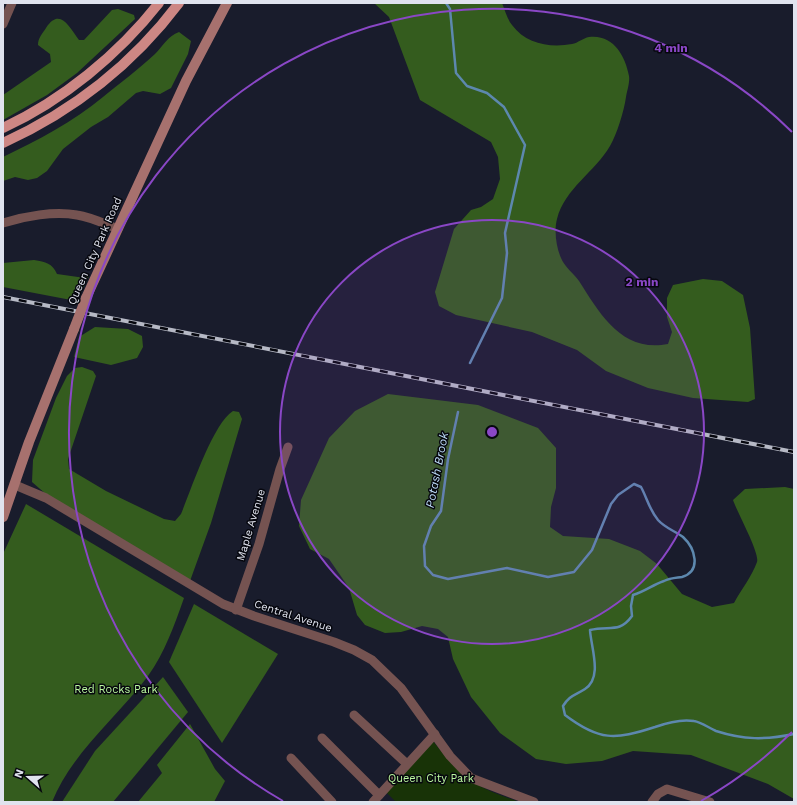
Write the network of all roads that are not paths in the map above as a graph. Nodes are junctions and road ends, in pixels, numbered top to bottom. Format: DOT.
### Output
graph roads {
  1 [pos="12,3"];
  2 [pos="159,3"];
  3 [pos="179,3"];
  4 [pos="227,3"];
  5 [pos="3,24"];
  6 [pos="3,128"];
  7 [pos="3,143"];
  8 [pos="3,223"];
  9 [pos="118,229"];
  10 [pos="288,447"];
  11 [pos="15,485"];
  12 [pos="3,517"];
  13 [pos="236,610"];
  14 [pos="354,715"];
  15 [pos="435,734"];
  16 [pos="322,738"];
  17 [pos="291,758"];
  18 [pos="407,764"];
  19 [pos="376,799"];
  20 [pos="332,802"];
  21 [pos="534,802"];
  22 [pos="652,802"];
  23 [pos="710,802"];
  1 -- 5 [label="street"];
  2 -- 6 [label="main road"];
  3 -- 7 [label="main road"];
  4 -- 9 [label="street, Queen City Park Road"];
  8 -- 9 [label="street"];
  9 -- 11 [label="street, Queen City Park Road, bridge"];
  10 -- 13 [label="street, Maple Avenue"];
  11 -- 12 [label="street, Queen City Park Road"];
  11 -- 13 [label="street, Central Avenue"];
  13 -- 15 [label="street, Central Avenue"];
  14 -- 18 [label="street"];
  15 -- 18 [label="street"];
  15 -- 21 [label="street, Central Avenue"];
  16 -- 19 [label="street"];
  17 -- 20 [label="street"];
  18 -- 19 [label="street"];
  22 -- 23 [label="street"];
}
